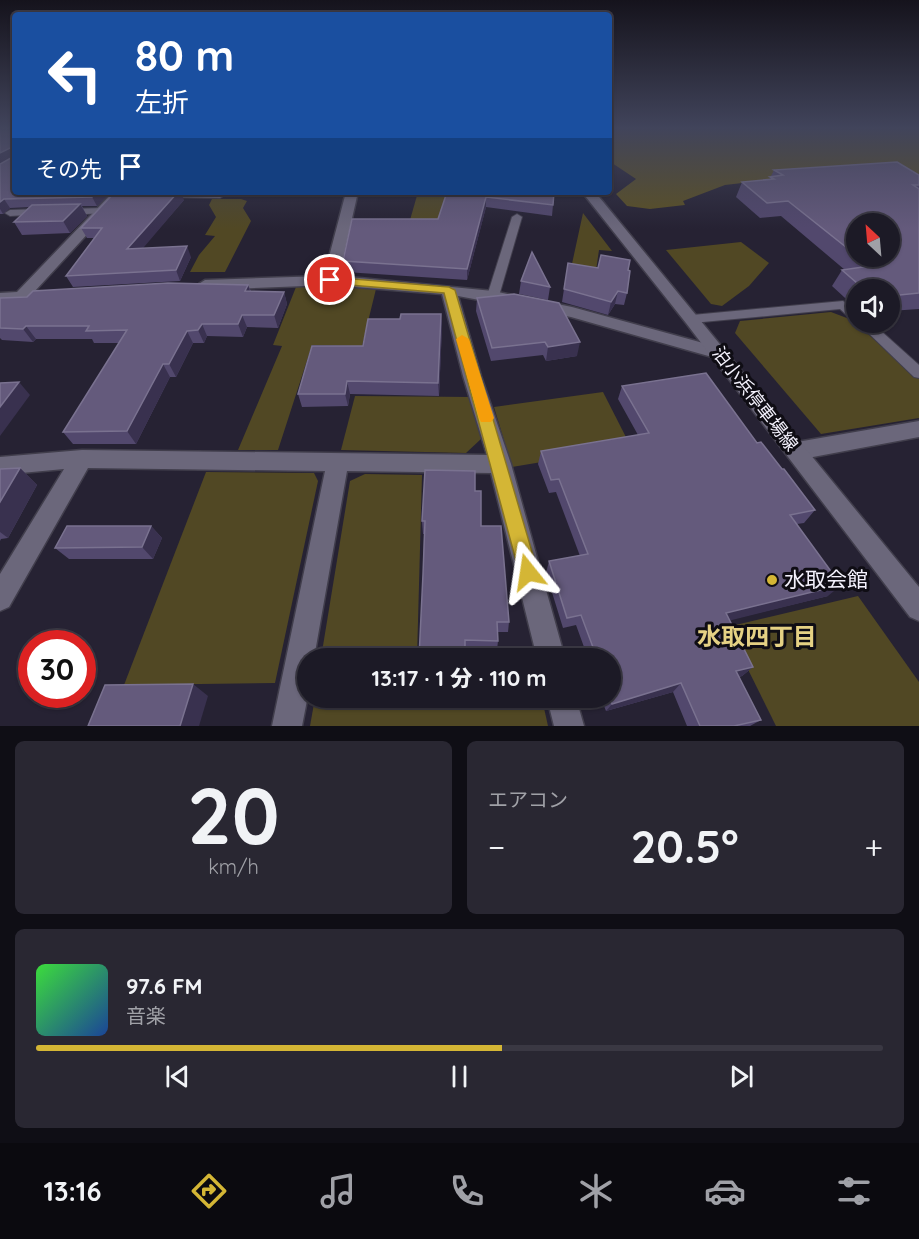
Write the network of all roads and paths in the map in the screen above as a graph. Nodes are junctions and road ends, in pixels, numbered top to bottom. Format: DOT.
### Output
graph roads {
  1 [pos="121,195"];
  2 [pos="152,195"];
  3 [pos="220,195"];
  4 [pos="351,195"];
  5 [pos="590,195"];
  6 [pos="103,211"];
  7 [pos="10,213"];
  8 [pos="516,217"];
  9 [pos="330,280"];
  10 [pos="194,286"];
  11 [pos="449,290"];
  12 [pos="68,294"];
  13 [pos="22,296"];
  14 [pos="493,296"];
  15 [pos="0,298"];
  16 [pos="846,308"];
  17 [pos="692,319"];
  18 [pos="875,333"];
  19 [pos="719,353"];
  20 [pos="919,373"];
  21 [pos="919,429"];
  22 [pos="797,451"];
  23 [pos="82,459"];
  24 [pos="338,462"];
  25 [pos="500,465"];
  26 [pos="0,466"];
  27 [pos="0,598"];
  28 [pos="919,608"];
  29 [pos="548,648"];
  30 [pos="564,708"];
  31 [pos="287,726"];
  32 [pos="569,726"];
  1 -- 6 [label="street"];
  2 -- 3 [label="lane"];
  4 -- 9 [label="street"];
  5 -- 17 [label="street, 泊小浜停車場線"];
  6 -- 7 [label="lane"];
  6 -- 13 [label="street"];
  8 -- 14 [label="lane"];
  9 -- 10 [label="street"];
  9 -- 11 [label="street"];
  11 -- 14 [label="street"];
  11 -- 25 [label="street"];
  12 -- 13 [label="street"];
  13 -- 15 [label="street"];
  14 -- 19 [label="street"];
  16 -- 17 [label="lane"];
  17 -- 19 [label="street, 泊小浜停車場線"];
  18 -- 20 [label="lane"];
  19 -- 22 [label="street, 泊小浜停車場線"];
  21 -- 22 [label="street"];
  22 -- 28 [label="street, 泊小浜停車場線"];
  23 -- 24 [label="street"];
  23 -- 26 [label="street"];
  23 -- 27 [label="street"];
  24 -- 25 [label="street"];
  24 -- 31 [label="street"];
  25 -- 29 [label="street"];
  30 -- 32 [label="street"];
}
